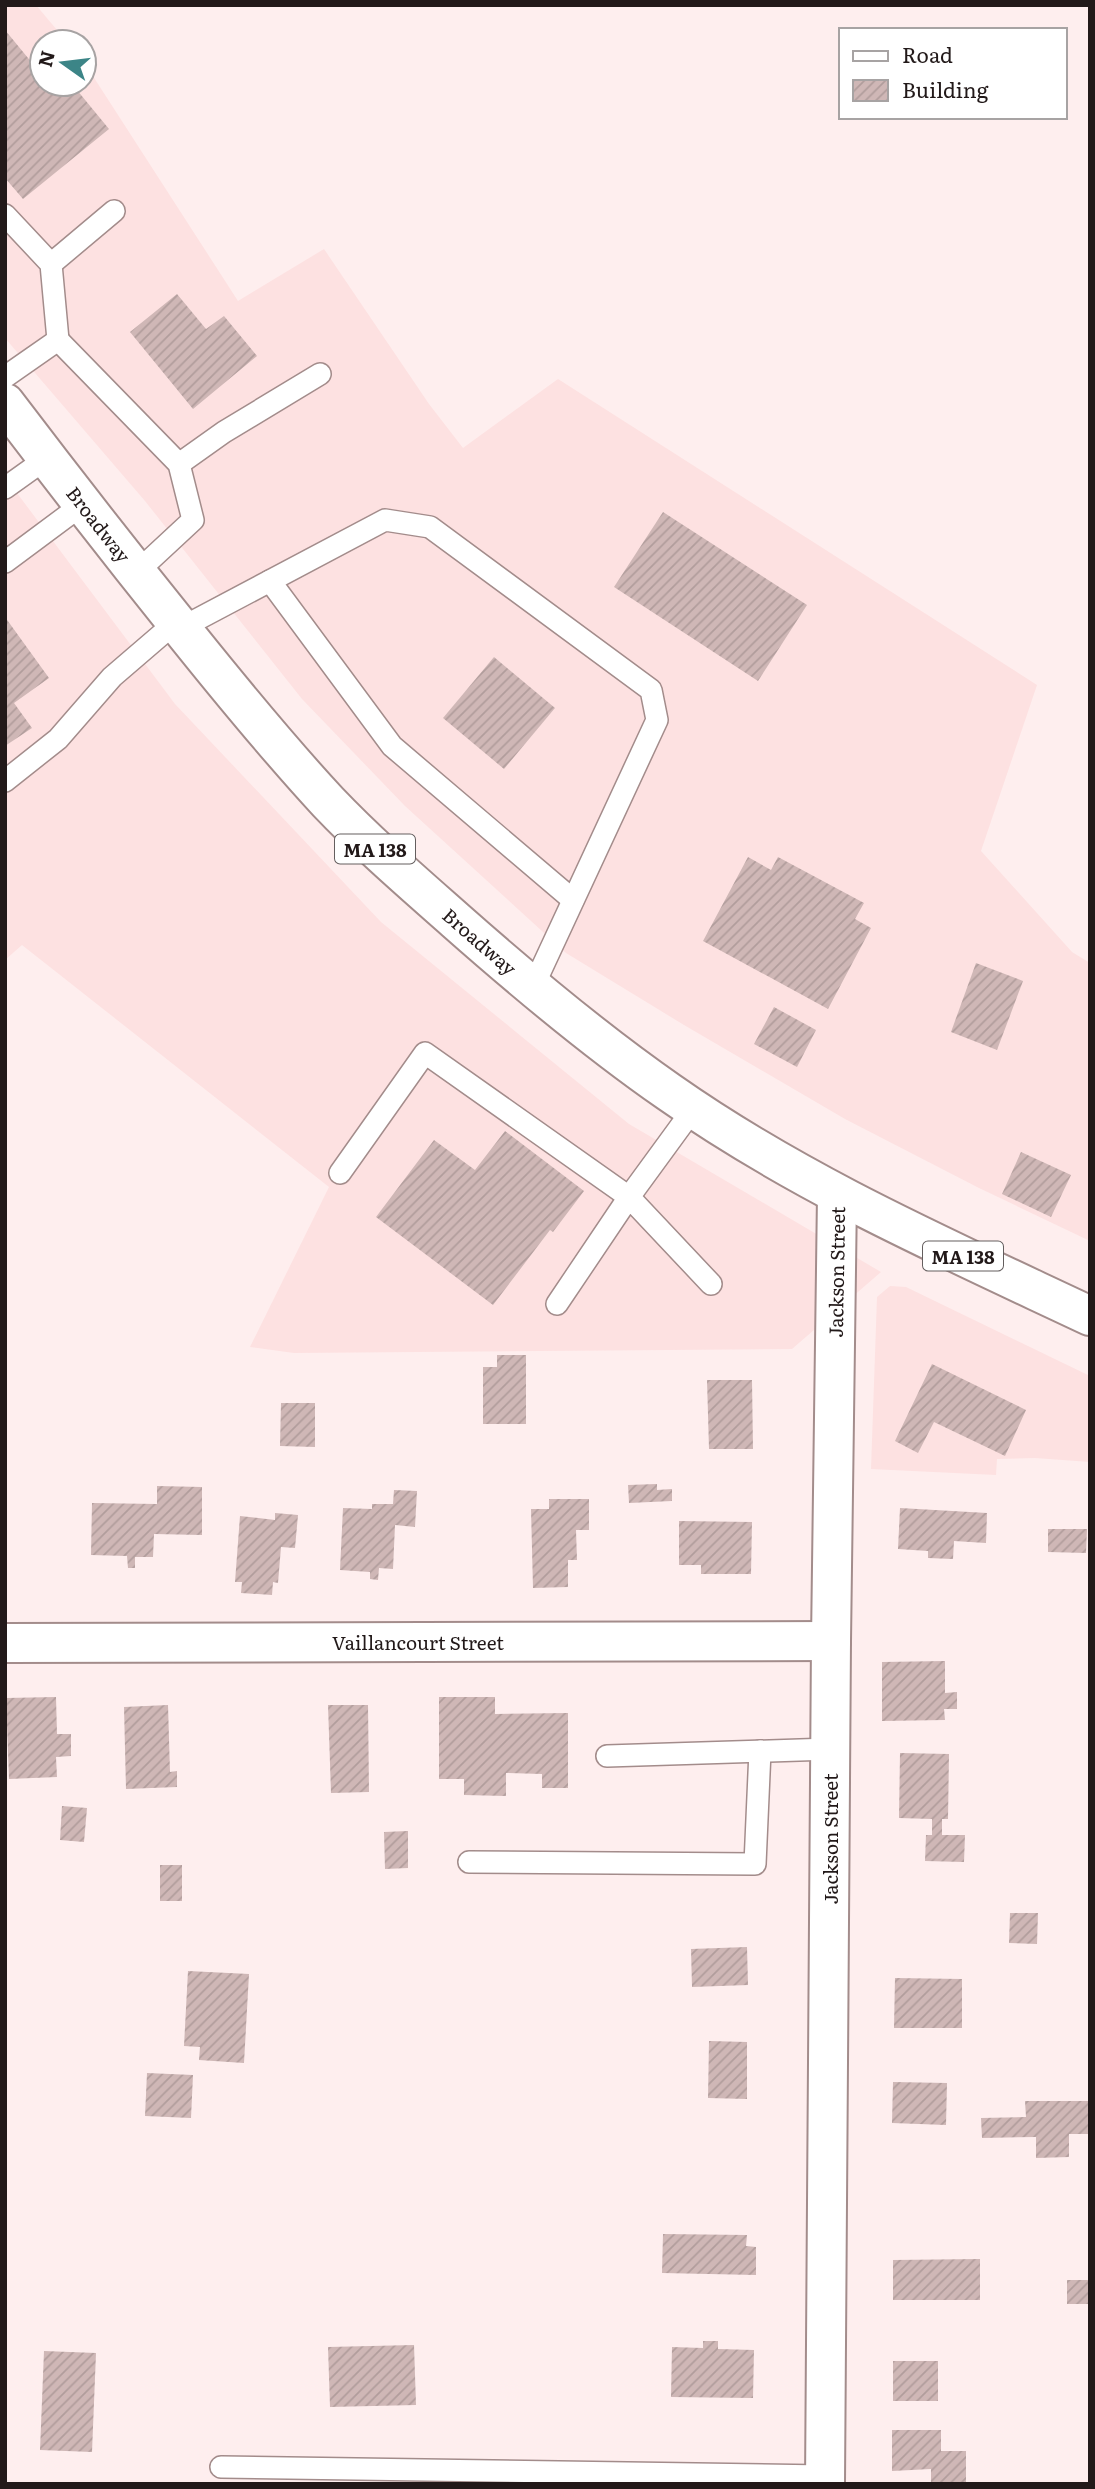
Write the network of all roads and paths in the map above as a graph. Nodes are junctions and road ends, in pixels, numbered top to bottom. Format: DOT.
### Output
graph roads {
  1 [pos="114,211"];
  2 [pos="5,215"];
  3 [pos="51,264"];
  4 [pos="58,340"];
  5 [pos="320,374"];
  6 [pos="5,376"];
  7 [pos="5,403"];
  8 [pos="47,458"];
  9 [pos="180,464"];
  10 [pos="5,488"];
  11 [pos="83,504"];
  12 [pos="5,562"];
  13 [pos="137,572"];
  14 [pos="270,581"];
  15 [pos="179,625"];
  16 [pos="5,781"];
  17 [pos="573,900"];
  18 [pos="533,987"];
  19 [pos="694,1108"];
  20 [pos="340,1172"];
  21 [pos="837,1195"];
  22 [pos="629,1196"];
  23 [pos="711,1284"];
  24 [pos="557,1304"];
  25 [pos="1090,1316"];
  26 [pos="831,1642"];
  27 [pos="5,1643"];
  28 [pos="830,1749"];
  29 [pos="760,1751"];
  30 [pos="607,1755"];
  31 [pos="469,1862"];
  32 [pos="222,2467"];
  33 [pos="825,2480"];
  1 -- 3 [label="lane"];
  2 -- 3 [label="lane"];
  3 -- 4 [label="lane"];
  4 -- 6 [label="lane"];
  4 -- 9 [label="lane"];
  5 -- 9 [label="lane"];
  7 -- 8 [label="street, Broadway / MA 138"];
  8 -- 10 [label="lane"];
  8 -- 11 [label="street, Broadway / MA 138"];
  9 -- 13 [label="lane"];
  11 -- 12 [label="lane"];
  11 -- 13 [label="street, Broadway / MA 138"];
  13 -- 15 [label="street, Broadway / MA 138"];
  14 -- 15 [label="lane"];
  14 -- 17 [label="lane"];
  14 -- 17 [label="lane"];
  15 -- 16 [label="lane"];
  15 -- 18 [label="street, Broadway / MA 138"];
  17 -- 18 [label="lane"];
  18 -- 19 [label="street, Broadway / MA 138"];
  19 -- 21 [label="street, Broadway / MA 138"];
  19 -- 22 [label="lane"];
  20 -- 22 [label="lane"];
  21 -- 25 [label="street, Broadway / MA 138"];
  21 -- 26 [label="street, Jackson Street"];
  22 -- 23 [label="lane"];
  22 -- 24 [label="lane"];
  26 -- 27 [label="street, Vaillancourt Street"];
  26 -- 28 [label="street, Jackson Street"];
  28 -- 29 [label="lane"];
  28 -- 33 [label="street, Jackson Street"];
  29 -- 30 [label="lane"];
  29 -- 31 [label="lane"];
  32 -- 33 [label="lane"];
}
